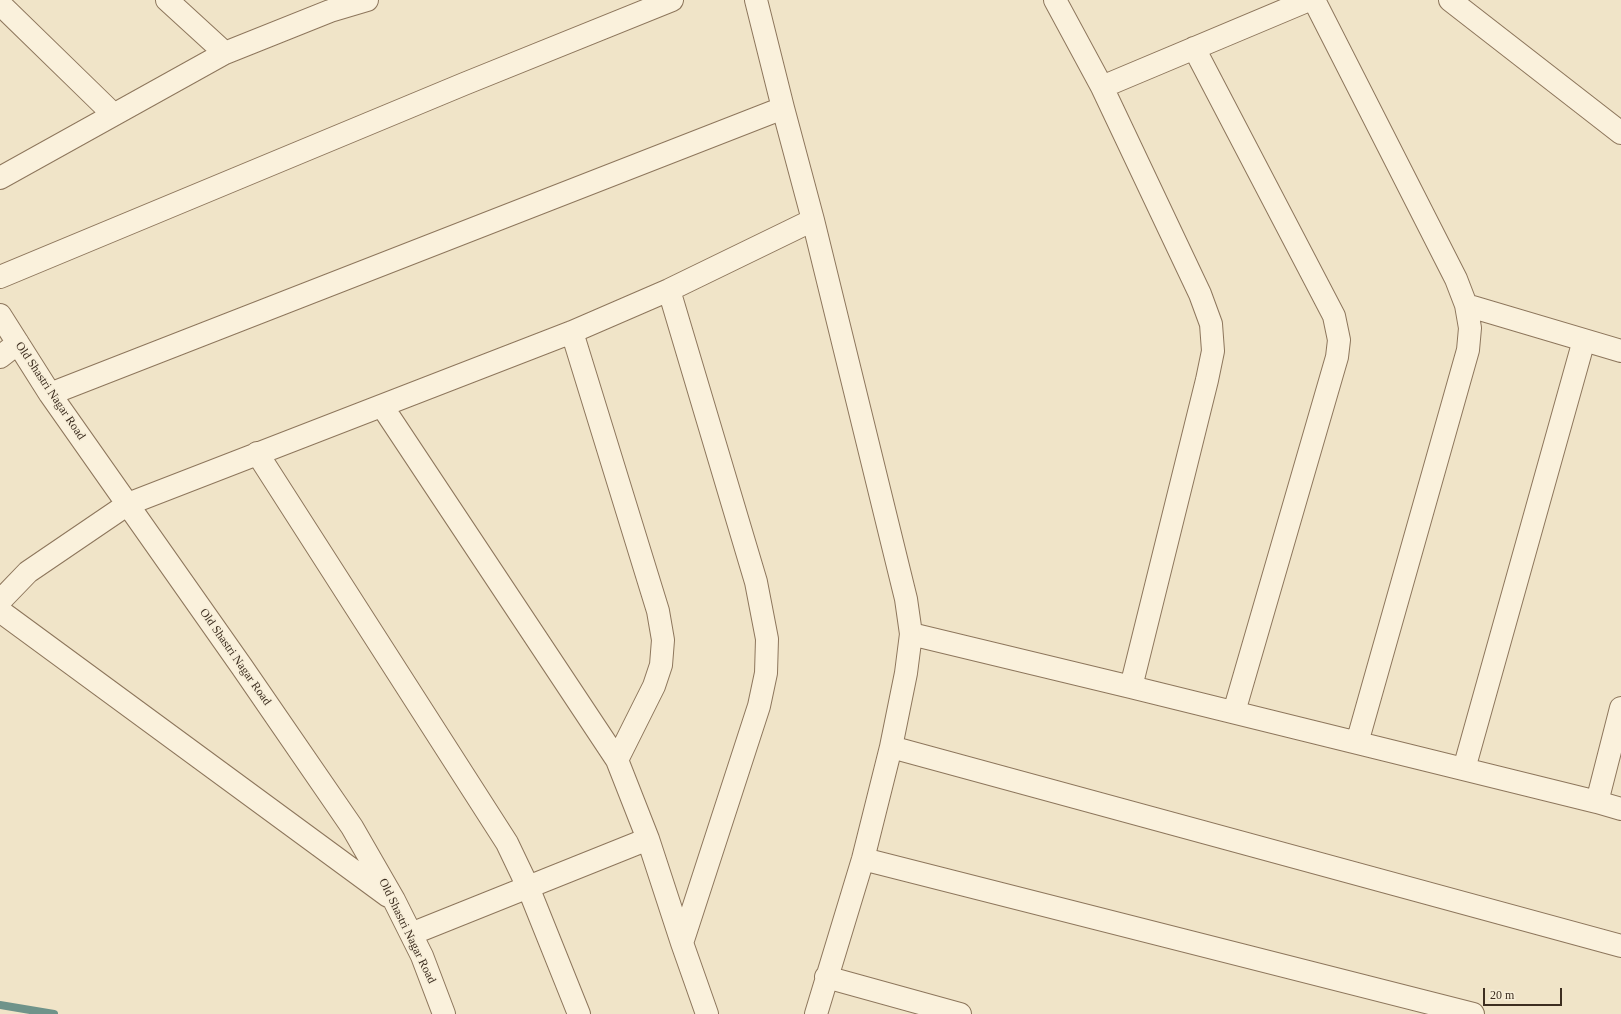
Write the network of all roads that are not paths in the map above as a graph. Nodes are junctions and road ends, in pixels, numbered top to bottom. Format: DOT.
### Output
graph roads {
  1 [pos="167,0"];
  2 [pos="367,0"];
  3 [pos="672,0"];
  4 [pos="756,0"];
  5 [pos="1055,0"];
  6 [pos="1309,0"];
  7 [pos="1314,0"];
  8 [pos="1450,0"];
  9 [pos="0,4"];
  10 [pos="324,6"];
  11 [pos="1194,48"];
  12 [pos="225,53"];
  13 [pos="1102,87"];
  14 [pos="783,108"];
  15 [pos="113,114"];
  16 [pos="1621,133"];
  17 [pos="0,178"];
  18 [pos="814,220"];
  19 [pos="0,276"];
  20 [pos="669,290"];
  21 [pos="1466,306"];
  22 [pos="0,315"];
  23 [pos="572,332"];
  24 [pos="1584,340"];
  25 [pos="18,343"];
  26 [pos="1621,351"];
  27 [pos="0,357"];
  28 [pos="50,394"];
  29 [pos="382,406"];
  30 [pos="257,453"];
  31 [pos="128,504"];
  32 [pos="0,601"];
  33 [pos="0,612"];
  34 [pos="911,634"];
  35 [pos="1131,687"];
  36 [pos="1621,708"];
  37 [pos="1234,712"];
  38 [pos="1357,743"];
  39 [pos="891,747"];
  40 [pos="617,760"];
  41 [pos="1464,769"];
  42 [pos="1597,802"];
  43 [pos="1621,809"];
  44 [pos="648,839"];
  45 [pos="863,859"];
  46 [pos="528,887"];
  47 [pos="394,900"];
  48 [pos="411,934"];
  49 [pos="682,943"];
  50 [pos="1621,946"];
  51 [pos="826,977"];
  52 [pos="950,1013"];
  53 [pos="444,1014"];
  54 [pos="579,1014"];
  55 [pos="707,1014"];
  56 [pos="816,1014"];
  57 [pos="1473,1014"];
  1 -- 12 [label="street"];
  2 -- 10 [label="street"];
  3 -- 19 [label="street"];
  4 -- 14 [label="street"];
  5 -- 13 [label="street"];
  6 -- 11 [label="street"];
  7 -- 21 [label="street"];
  8 -- 16 [label="street"];
  9 -- 15 [label="street"];
  10 -- 12 [label="street"];
  11 -- 13 [label="street"];
  11 -- 37 [label="street"];
  12 -- 15 [label="street"];
  13 -- 35 [label="street"];
  14 -- 18 [label="street"];
  14 -- 28 [label="street"];
  15 -- 17 [label="street"];
  18 -- 20 [label="street"];
  18 -- 34 [label="street"];
  20 -- 23 [label="street"];
  20 -- 49 [label="street"];
  21 -- 24 [label="street"];
  21 -- 38 [label="street"];
  22 -- 25 [label="street, Old Shastri Nagar Road"];
  23 -- 29 [label="street"];
  23 -- 40 [label="street"];
  24 -- 26 [label="street"];
  24 -- 41 [label="street"];
  25 -- 27 [label="street"];
  25 -- 28 [label="street, Old Shastri Nagar Road"];
  28 -- 31 [label="street, Old Shastri Nagar Road"];
  29 -- 30 [label="street"];
  29 -- 40 [label="street"];
  30 -- 31 [label="street"];
  30 -- 46 [label="street"];
  31 -- 32 [label="street"];
  31 -- 47 [label="street, Old Shastri Nagar Road"];
  33 -- 47 [label="street"];
  34 -- 35 [label="street"];
  34 -- 39 [label="street"];
  35 -- 37 [label="street"];
  36 -- 42 [label="street"];
  37 -- 38 [label="street"];
  38 -- 41 [label="street"];
  39 -- 45 [label="street"];
  39 -- 50 [label="street"];
  40 -- 44 [label="street"];
  41 -- 42 [label="street"];
  42 -- 43 [label="street"];
  44 -- 46 [label="street"];
  44 -- 49 [label="street"];
  45 -- 51 [label="street"];
  45 -- 57 [label="street"];
  46 -- 48 [label="street"];
  46 -- 54 [label="street"];
  47 -- 48 [label="street, Old Shastri Nagar Road"];
  48 -- 53 [label="street, Old Shastri Nagar Road"];
  49 -- 55 [label="street"];
  51 -- 52 [label="street"];
  51 -- 56 [label="street"];
}
